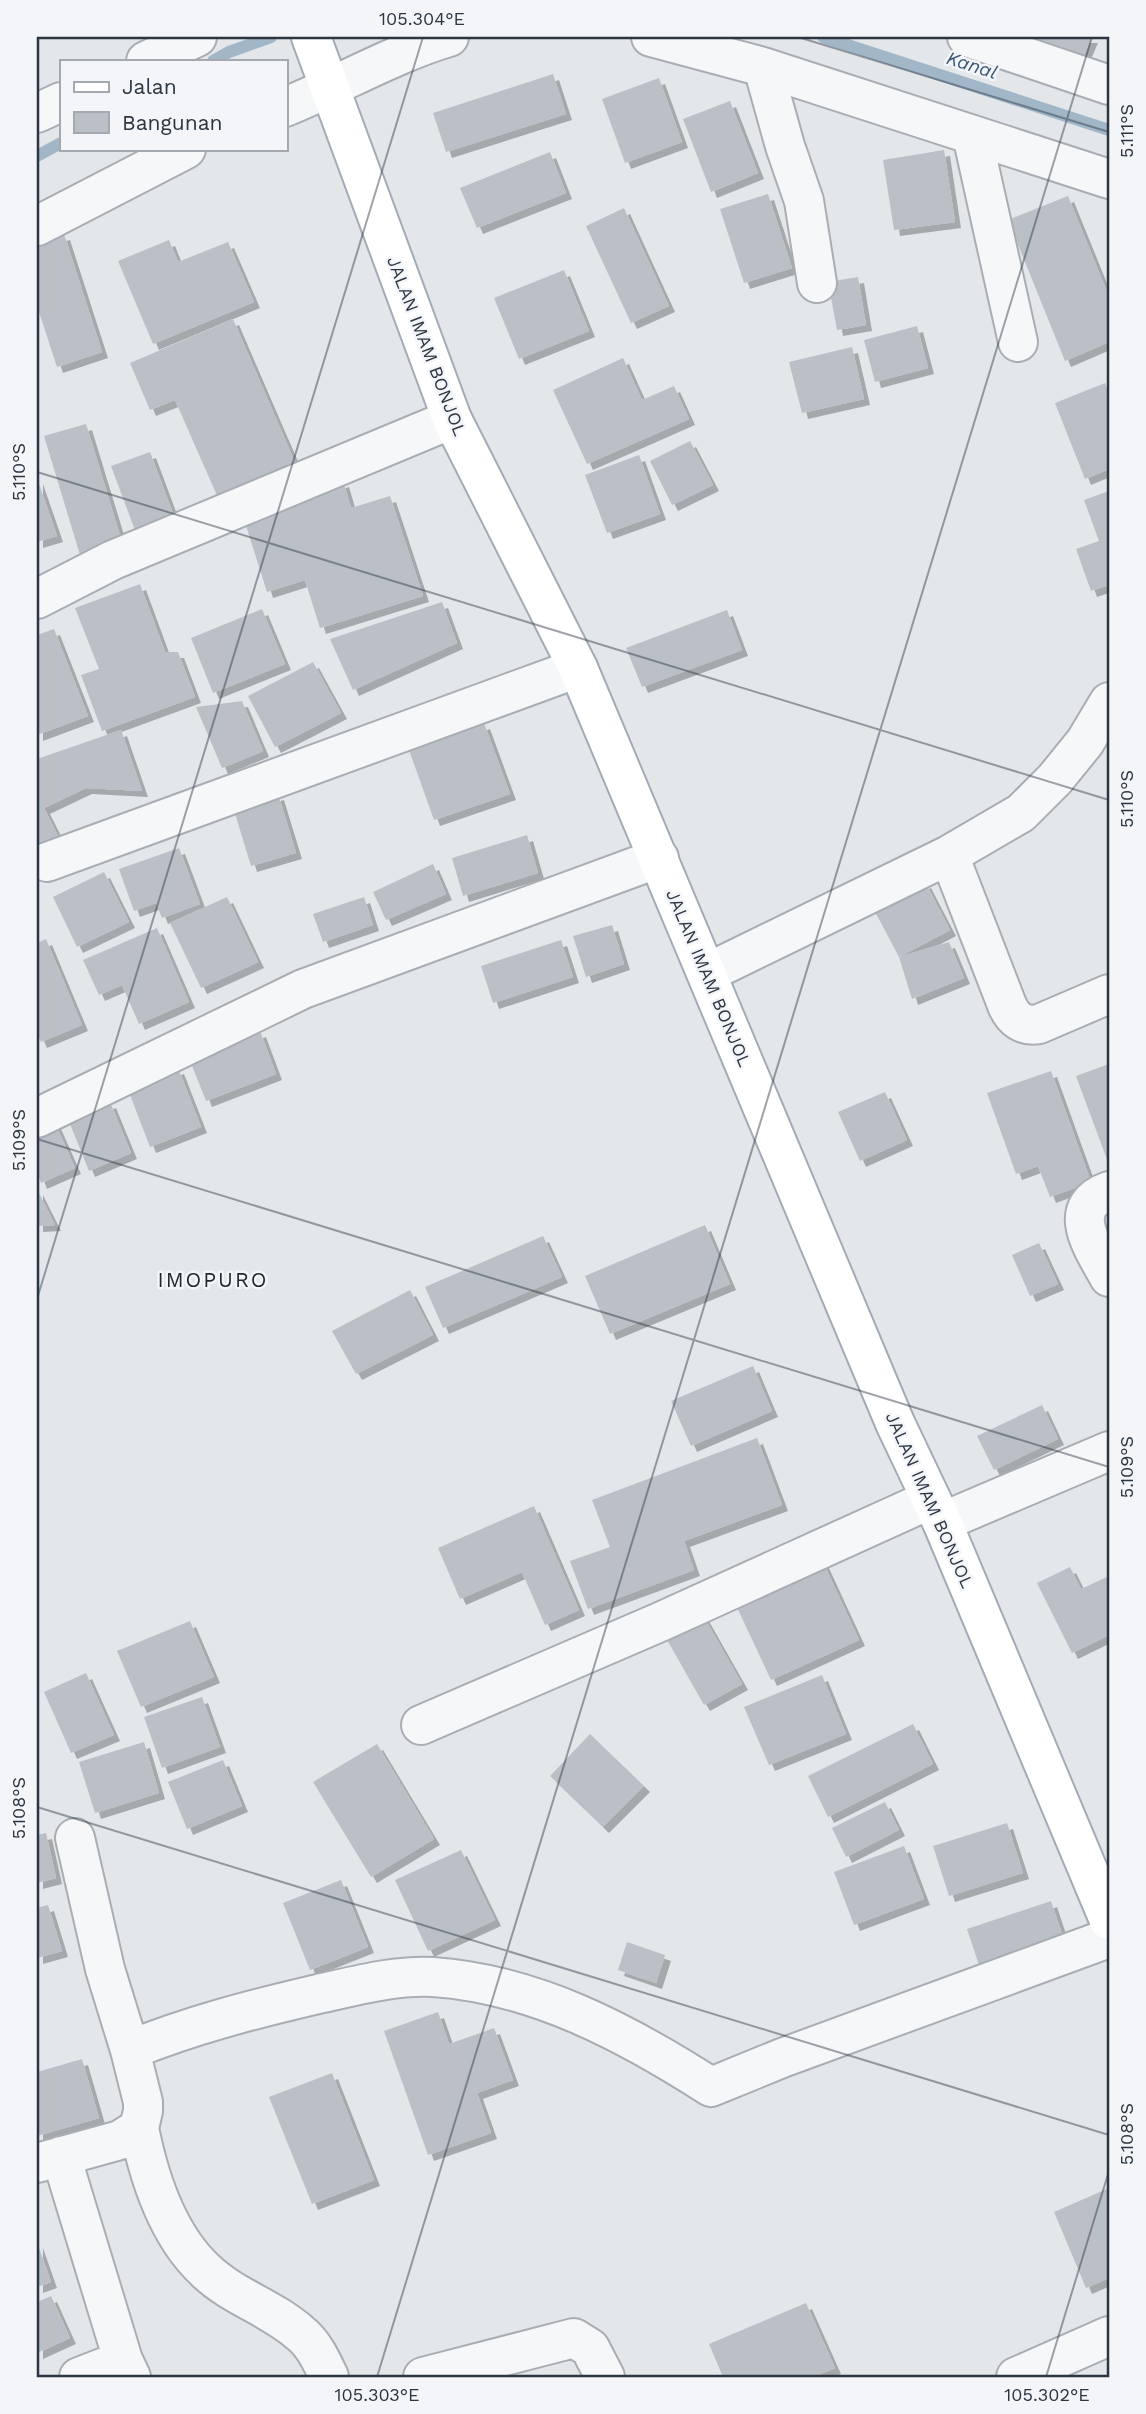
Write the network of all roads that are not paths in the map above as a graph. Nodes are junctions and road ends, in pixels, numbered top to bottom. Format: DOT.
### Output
graph roads {
  1 [pos="197,37"];
  2 [pos="449,37"];
  3 [pos="651,37"];
  4 [pos="967,37"];
  5 [pos="148,60"];
  6 [pos="321,64"];
  7 [pos="763,68"];
  8 [pos="1109,85"];
  9 [pos="60,102"];
  10 [pos="287,105"];
  11 [pos="37,113"];
  12 [pos="972,135"];
  13 [pos="184,150"];
  14 [pos="1109,179"];
  15 [pos="37,226"];
  16 [pos="817,283"];
  17 [pos="1018,342"];
  18 [pos="452,419"];
  19 [pos="37,600"];
  20 [pos="579,668"];
  21 [pos="1109,702"];
  22 [pos="949,855"];
  23 [pos="659,858"];
  24 [pos="47,862"];
  25 [pos="707,973"];
  26 [pos="1109,994"];
  27 [pos="37,1118"];
  28 [pos="1109,1191"];
  29 [pos="1109,1277"];
  30 [pos="1109,1451"];
  31 [pos="937,1511"];
  32 [pos="421,1725"];
  33 [pos="75,1838"];
  34 [pos="1109,1920"];
  35 [pos="1109,1938"];
  36 [pos="130,2050"];
  37 [pos="139,2128"];
  38 [pos="49,2159"];
  39 [pos="1109,2336"];
  40 [pos="127,2369"];
  41 [pos="79,2377"];
  42 [pos="329,2377"];
  43 [pos="424,2377"];
  44 [pos="606,2377"];
  45 [pos="1016,2377"];
  1 -- 5 [label="street"];
  2 -- 6 [label="street"];
  3 -- 7 [label="street"];
  4 -- 8 [label="street"];
  6 -- 10 [label="street"];
  6 -- 18 [label="main road, JALAN IMAM BONJOL"];
  7 -- 12 [label="street"];
  7 -- 16 [label="street"];
  9 -- 11 [label="street"];
  12 -- 14 [label="street"];
  12 -- 17 [label="street"];
  13 -- 15 [label="street"];
  18 -- 19 [label="street"];
  18 -- 20 [label="main road, JALAN IMAM BONJOL"];
  20 -- 23 [label="main road, JALAN IMAM BONJOL"];
  20 -- 24 [label="street"];
  21 -- 22 [label="street"];
  22 -- 25 [label="street"];
  22 -- 26 [label="street"];
  23 -- 25 [label="main road, JALAN IMAM BONJOL"];
  23 -- 27 [label="street"];
  25 -- 31 [label="main road, JALAN IMAM BONJOL"];
  28 -- 29 [label="street"];
  30 -- 31 [label="street"];
  31 -- 32 [label="street"];
  31 -- 34 [label="main road, JALAN IMAM BONJOL"];
  33 -- 36 [label="street"];
  35 -- 36 [label="street"];
  36 -- 37 [label="street"];
  37 -- 38 [label="street"];
  37 -- 42 [label="street"];
  38 -- 40 [label="street"];
  39 -- 45 [label="street"];
  40 -- 41 [label="street"];
  43 -- 44 [label="street"];
}
